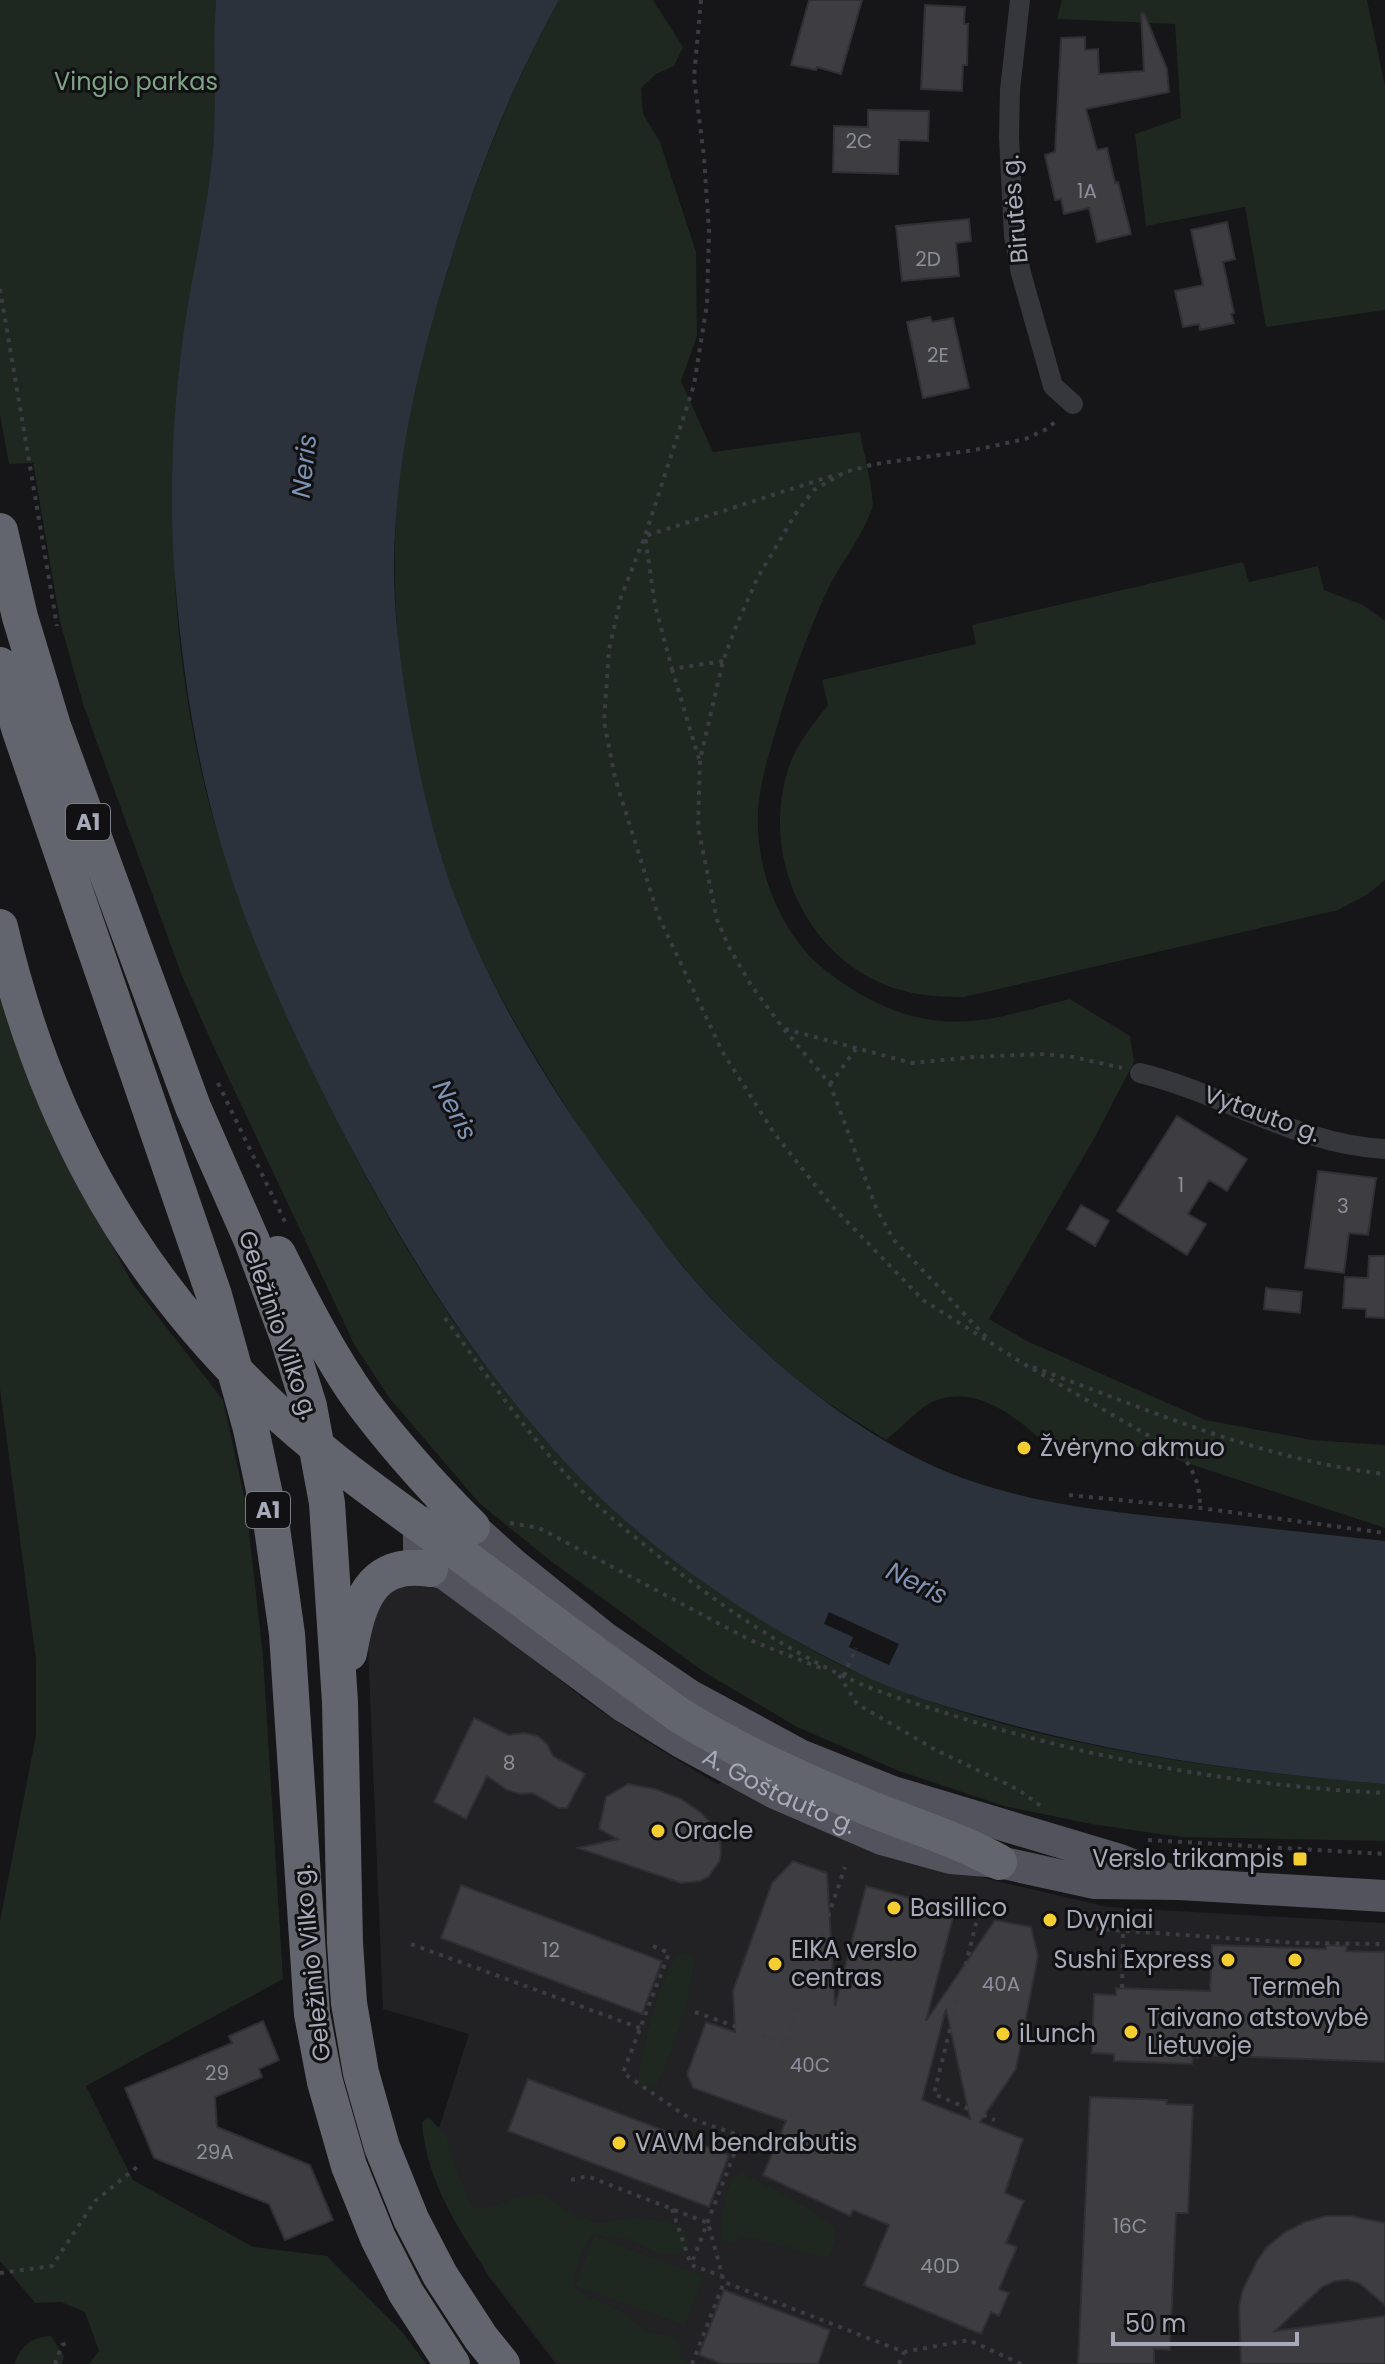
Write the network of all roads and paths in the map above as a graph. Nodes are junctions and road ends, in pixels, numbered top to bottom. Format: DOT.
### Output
graph roads {
  1 [pos="701,0"];
  2 [pos="1020,0"];
  3 [pos="0,289"];
  4 [pos="1073,404"];
  5 [pos="845,472"];
  6 [pos="0,531"];
  7 [pos="645,536"];
  8 [pos="58,634"];
  9 [pos="723,661"];
  10 [pos="0,665"];
  11 [pos="672,669"];
  12 [pos="700,760"];
  13 [pos="0,927"];
  14 [pos="783,1028"];
  15 [pos="856,1049"];
  16 [pos="213,1070"];
  17 [pos="1140,1073"];
  18 [pos="830,1084"];
  19 [pos="193,1107"];
  20 [pos="1385,1149"];
  21 [pos="291,1236"];
  22 [pos="445,1318"];
  23 [pos="991,1342"];
  24 [pos="1024,1364"];
  25 [pos="1385,1474"];
  26 [pos="1069,1495"];
  27 [pos="1200,1508"];
  28 [pos="485,1524"];
  29 [pos="1385,1533"];
  30 [pos="430,1569"];
  31 [pos="856,1648"];
  32 [pos="842,1676"];
  33 [pos="340,1702"];
  34 [pos="1385,1793"];
  35 [pos="1051,1813"];
  36 [pos="1138,1838"];
  37 [pos="1385,1854"];
  38 [pos="999,1862"];
  39 [pos="845,1867"];
  40 [pos="1179,1884"];
  41 [pos="1385,1896"];
  42 [pos="981,1903"];
  43 [pos="1086,1928"];
  44 [pos="1123,1931"];
  45 [pos="411,1944"];
  46 [pos="1385,1944"];
  47 [pos="653,1946"];
  48 [pos="1122,1988"];
  49 [pos="695,2012"];
  50 [pos="640,2028"];
  51 [pos="995,2120"];
  52 [pos="137,2167"];
  53 [pos="571,2180"];
  54 [pos="672,2209"];
  55 [pos="708,2223"];
  56 [pos="691,2265"];
  57 [pos="0,2273"];
  58 [pos="723,2279"];
  59 [pos="71,2341"];
  60 [pos="904,2352"];
  61 [pos="55,2364"];
  62 [pos="452,2364"];
  63 [pos="502,2364"];
  64 [pos="692,2364"];
  65 [pos="899,2364"];
  66 [pos="1021,2364"];
  1 -- 7 [label="path"];
  2 -- 4 [label="street, Birutės g."];
  3 -- 8 [label="path"];
  4 -- 5 [label="path"];
  5 -- 7 [label="path"];
  5 -- 9 [label="path"];
  6 -- 19 [label="highway, Geležinio Vilko g. / A1"];
  7 -- 11 [label="path"];
  7 -- 23 [label="path"];
  9 -- 11 [label="path"];
  9 -- 12 [label="path"];
  10 -- 62 [label="highway, Geležinio Vilko g. / A1"];
  11 -- 12 [label="path"];
  12 -- 14 [label="path"];
  13 -- 38 [label="highway"];
  14 -- 15 [label="path"];
  14 -- 18 [label="path"];
  15 -- 17 [label="path"];
  15 -- 18 [label="path"];
  16 -- 21 [label="path"];
  17 -- 20 [label="street, Vytauto g."];
  18 -- 23 [label="path"];
  19 -- 28 [label="highway"];
  19 -- 33 [label="highway, Geležinio Vilko g. / A1"];
  22 -- 32 [label="path"];
  23 -- 24 [label="path"];
  24 -- 25 [label="path"];
  24 -- 27 [label="path"];
  26 -- 27 [label="path"];
  27 -- 29 [label="path"];
  28 -- 30 [label="main road"];
  28 -- 32 [label="path"];
  28 -- 40 [label="main road, A. Goštauto g."];
  30 -- 33 [label="highway"];
  30 -- 38 [label="main road, A. Goštauto g."];
  31 -- 32 [label="path"];
  32 -- 34 [label="path"];
  32 -- 35 [label="path"];
  33 -- 63 [label="highway, Geležinio Vilko g. / A1"];
  36 -- 37 [label="path"];
  38 -- 40 [label="main road, A. Goštauto g."];
  39 -- 49 [label="path"];
  40 -- 41 [label="main road, A. Goštauto g."];
  42 -- 51 [label="path"];
  43 -- 44 [label="path"];
  44 -- 46 [label="path"];
  44 -- 48 [label="path"];
  45 -- 50 [label="path"];
  47 -- 50 [label="path"];
  50 -- 55 [label="path"];
  52 -- 57 [label="path"];
  53 -- 54 [label="path"];
  54 -- 55 [label="path"];
  54 -- 56 [label="path"];
  55 -- 56 [label="path"];
  55 -- 58 [label="path"];
  56 -- 58 [label="path"];
  58 -- 60 [label="path"];
  58 -- 64 [label="path"];
  59 -- 61 [label="path"];
  60 -- 65 [label="path"];
  60 -- 66 [label="path"];
}
